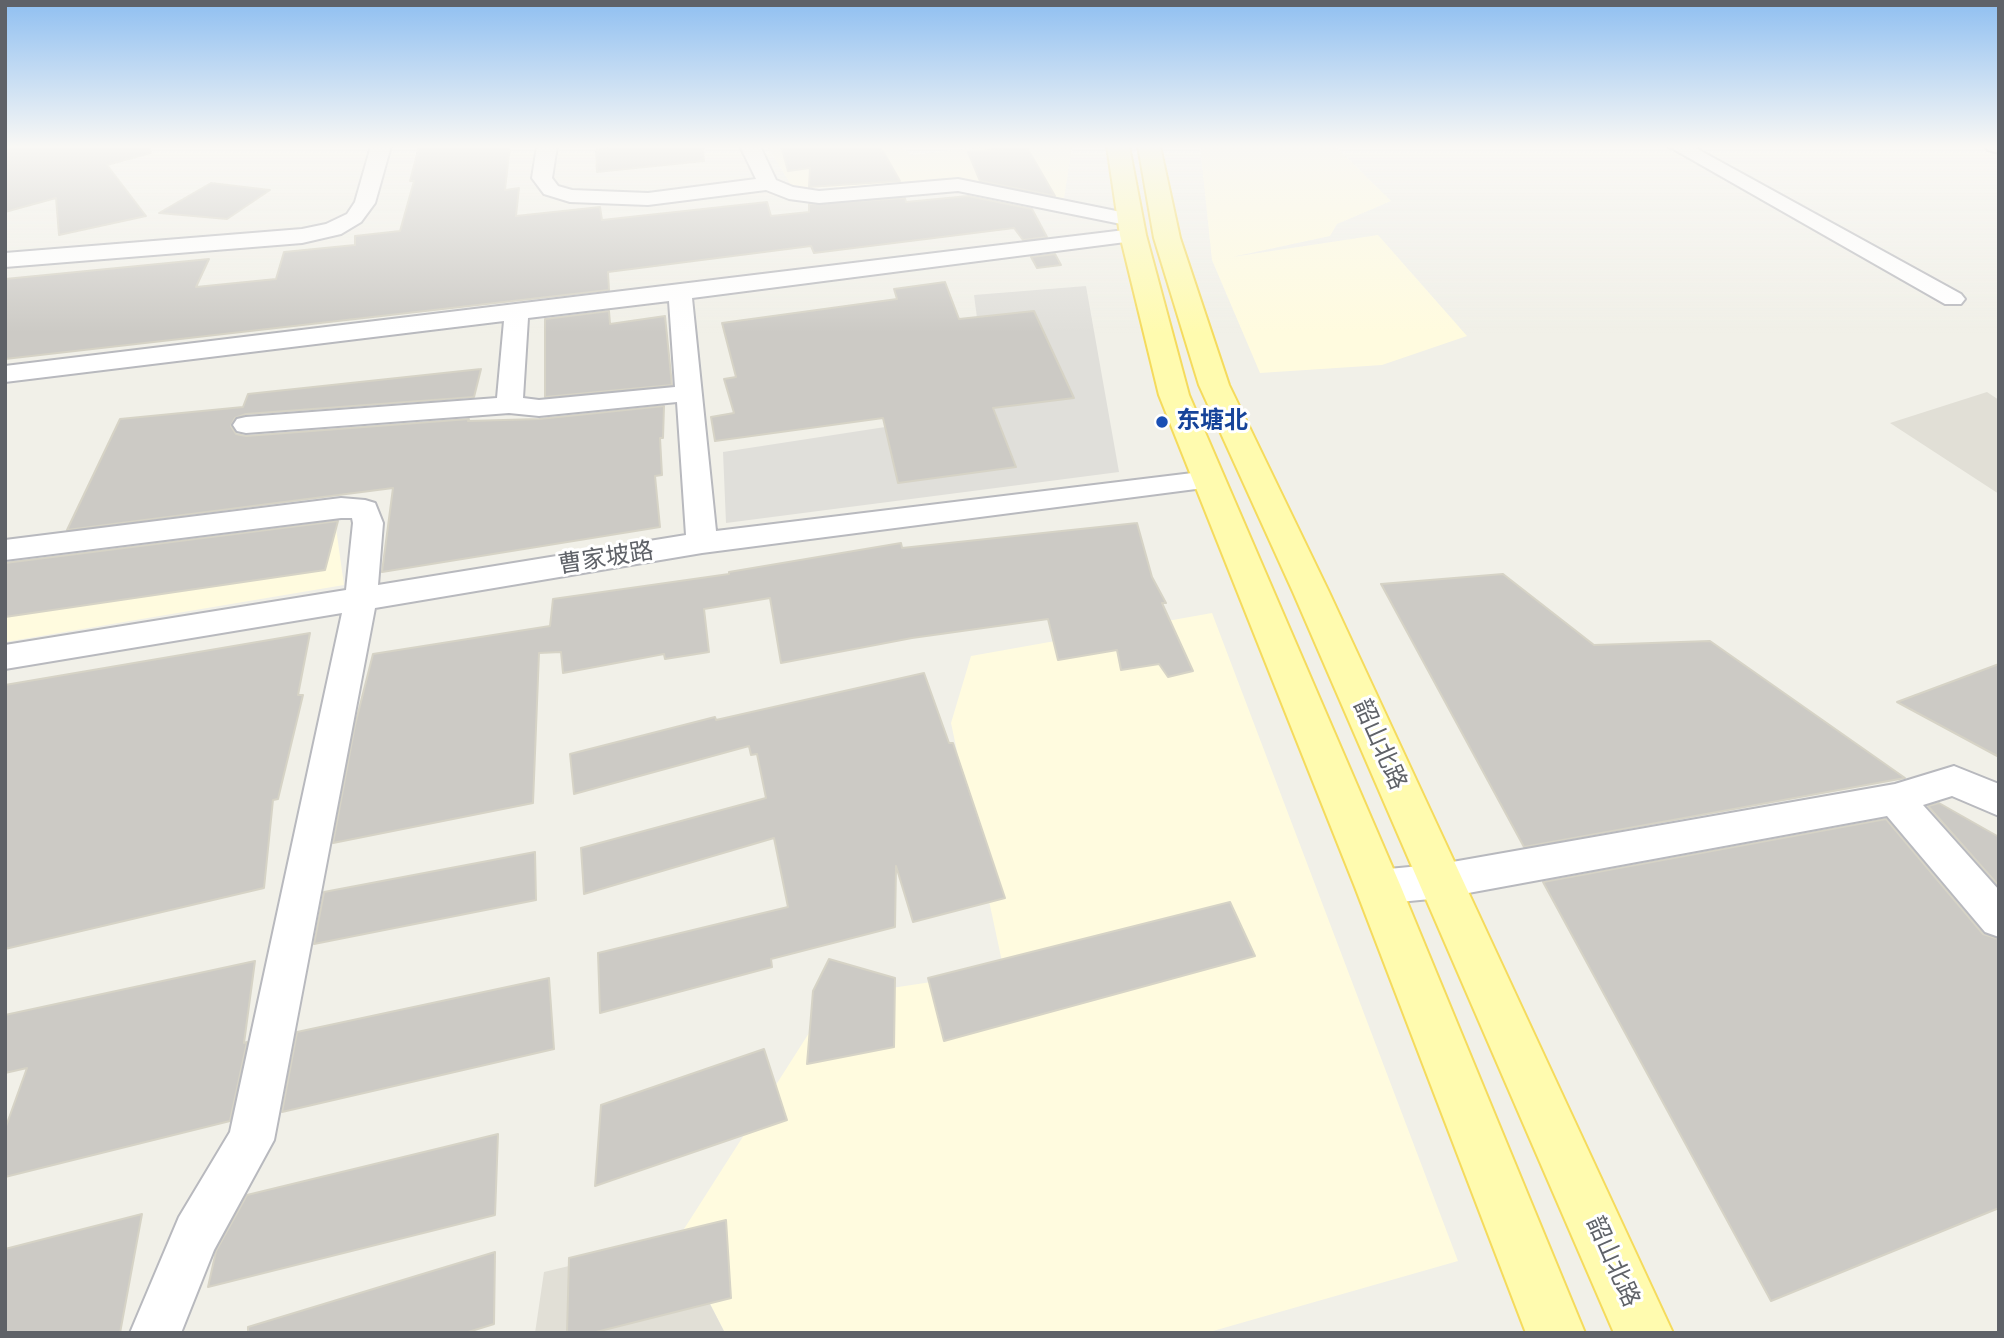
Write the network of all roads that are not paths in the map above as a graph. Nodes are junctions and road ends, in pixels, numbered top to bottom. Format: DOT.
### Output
graph roads {
  1 [pos="361,208"];
  2 [pos="1053,208"];
  3 [pos="1129,208"];
  4 [pos="1161,208"];
  5 [pos="1790,208"];
  6 [pos="1132,228"];
  7 [pos="5,260"];
  8 [pos="680,293"];
  9 [pos="1953,299"];
  10 [pos="517,313"];
  11 [pos="7,376"];
  12 [pos="689,393"];
  13 [pos="509,405"];
  14 [pos="246,425"];
  15 [pos="1209,480"];
  16 [pos="702,543"];
  17 [pos="5,550"];
  18 [pos="361,598"];
  19 [pos="5,657"];
  20 [pos="1895,799"];
  21 [pos="1999,801"];
  22 [pos="1441,881"];
  23 [pos="1378,887"];
  24 [pos="1999,919"];
  25 [pos="155,1333"];
  26 [pos="1556,1333"];
  27 [pos="1644,1333"];
  1 -- 7 [label="street"];
  2 -- 6 [label="street"];
  3 -- 6 [label="main road"];
  4 -- 22 [label="main road, 韶山北路"];
  5 -- 9 [label="street"];
  6 -- 8 [label="street"];
  6 -- 15 [label="main road"];
  8 -- 10 [label="street"];
  8 -- 12 [label="street"];
  10 -- 11 [label="street"];
  10 -- 13 [label="street"];
  12 -- 13 [label="street"];
  12 -- 16 [label="street"];
  13 -- 14 [label="street"];
  15 -- 16 [label="street, 曹家坡路"];
  15 -- 23 [label="main road"];
  16 -- 18 [label="street, 曹家坡路"];
  17 -- 18 [label="street"];
  18 -- 19 [label="street, 曹家坡路"];
  18 -- 25 [label="street"];
  20 -- 21 [label="street"];
  20 -- 22 [label="street"];
  20 -- 24 [label="street"];
  22 -- 23 [label="street"];
  22 -- 27 [label="main road, 韶山北路"];
  23 -- 26 [label="main road"];
}
